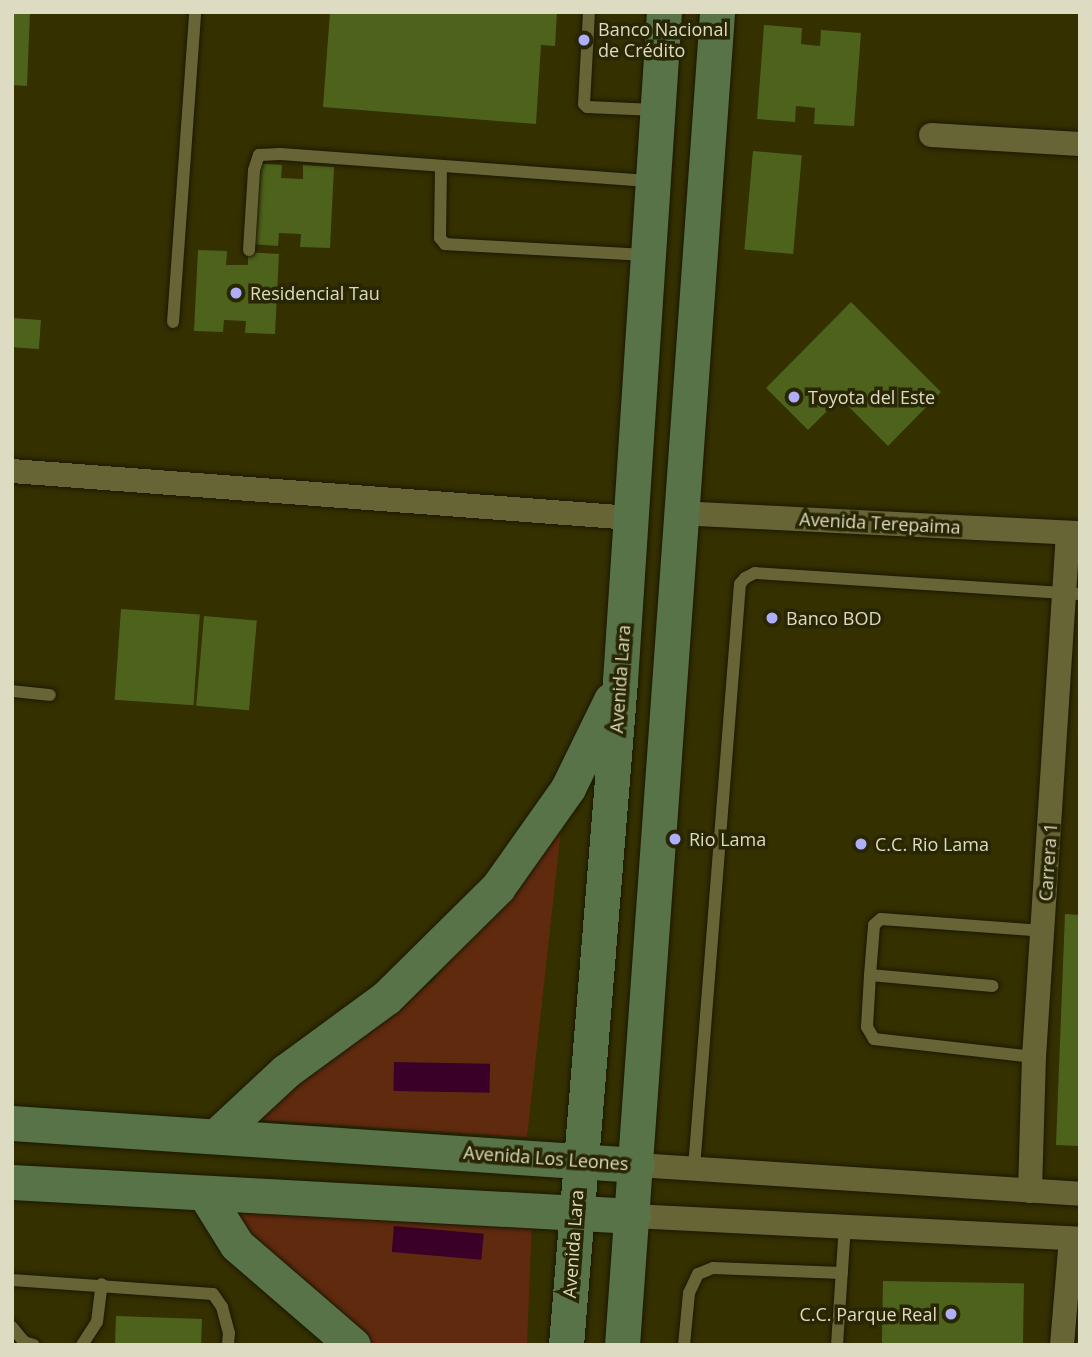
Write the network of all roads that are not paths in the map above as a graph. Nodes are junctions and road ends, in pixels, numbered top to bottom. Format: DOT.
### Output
graph roads {
  1 [pos="195,12"];
  2 [pos="589,12"];
  3 [pos="664,12"];
  4 [pos="717,12"];
  5 [pos="658,110"];
  6 [pos="931,135"];
  7 [pos="1080,144"];
  8 [pos="441,167"];
  9 [pos="653,181"];
  10 [pos="249,250"];
  11 [pos="648,255"];
  12 [pos="173,322"];
  13 [pos="12,471"];
  14 [pos="680,513"];
  15 [pos="631,518"];
  16 [pos="1074,533"];
  17 [pos="1072,594"];
  18 [pos="620,681"];
  19 [pos="12,691"];
  20 [pos="50,695"];
  21 [pos="1043,931"];
  22 [pos="870,975"];
  23 [pos="993,986"];
  24 [pos="1034,1057"];
  25 [pos="12,1123"];
  26 [pos="216,1136"];
  27 [pos="579,1161"];
  28 [pos="637,1165"];
  29 [pos="694,1168"];
  30 [pos="12,1182"];
  31 [pos="1030,1191"];
  32 [pos="205,1194"];
  33 [pos="1080,1194"];
  34 [pos="575,1211"];
  35 [pos="634,1216"];
  36 [pos="845,1226"];
  37 [pos="1075,1238"];
  38 [pos="842,1273"];
  39 [pos="12,1280"];
  40 [pos="102,1284"];
  41 [pos="12,1327"];
  42 [pos="34,1345"];
  43 [pos="82,1345"];
  44 [pos="228,1345"];
  45 [pos="352,1345"];
  46 [pos="566,1345"];
  47 [pos="622,1345"];
  48 [pos="684,1345"];
  49 [pos="837,1345"];
  50 [pos="1062,1345"];
  1 -- 12 [label="lane"];
  2 -- 5 [label="lane"];
  3 -- 5 [label="street, Avenida Lara"];
  4 -- 14 [label="street"];
  5 -- 9 [label="street, Avenida Lara"];
  6 -- 7 [label="street"];
  8 -- 9 [label="lane"];
  8 -- 10 [label="lane"];
  8 -- 11 [label="lane"];
  9 -- 11 [label="street, Avenida Lara"];
  11 -- 15 [label="street, Avenida Lara"];
  13 -- 15 [label="street"];
  14 -- 16 [label="street, Avenida Terepaima"];
  14 -- 28 [label="street"];
  15 -- 18 [label="street, Avenida Lara"];
  16 -- 17 [label="street, Carrera 1"];
  17 -- 21 [label="street, Carrera 1"];
  17 -- 29 [label="lane"];
  18 -- 26 [label="street"];
  18 -- 27 [label="street, Avenida Lara"];
  19 -- 20 [label="lane"];
  21 -- 22 [label="lane"];
  21 -- 24 [label="street, Carrera 1"];
  22 -- 23 [label="lane"];
  22 -- 24 [label="lane"];
  24 -- 31 [label="street, Carrera 1"];
  25 -- 26 [label="street, Avenida Los Leones"];
  26 -- 27 [label="street, Avenida Los Leones"];
  27 -- 28 [label="street, Avenida Los Leones"];
  27 -- 34 [label="street, Avenida Lara"];
  28 -- 29 [label="street, Avenida Los Leones"];
  28 -- 35 [label="street"];
  29 -- 31 [label="street, Avenida Los Leones"];
  30 -- 32 [label="street"];
  31 -- 33 [label="street, Avenida Los Leones"];
  32 -- 34 [label="street"];
  32 -- 45 [label="street"];
  34 -- 35 [label="street"];
  34 -- 46 [label="street, Avenida Lara"];
  35 -- 36 [label="street"];
  35 -- 47 [label="street"];
  36 -- 37 [label="street"];
  36 -- 38 [label="lane"];
  37 -- 50 [label="street"];
  38 -- 48 [label="lane"];
  38 -- 49 [label="lane"];
  39 -- 40 [label="lane"];
  40 -- 43 [label="lane"];
  40 -- 44 [label="lane"];
  41 -- 42 [label="lane"];
}
